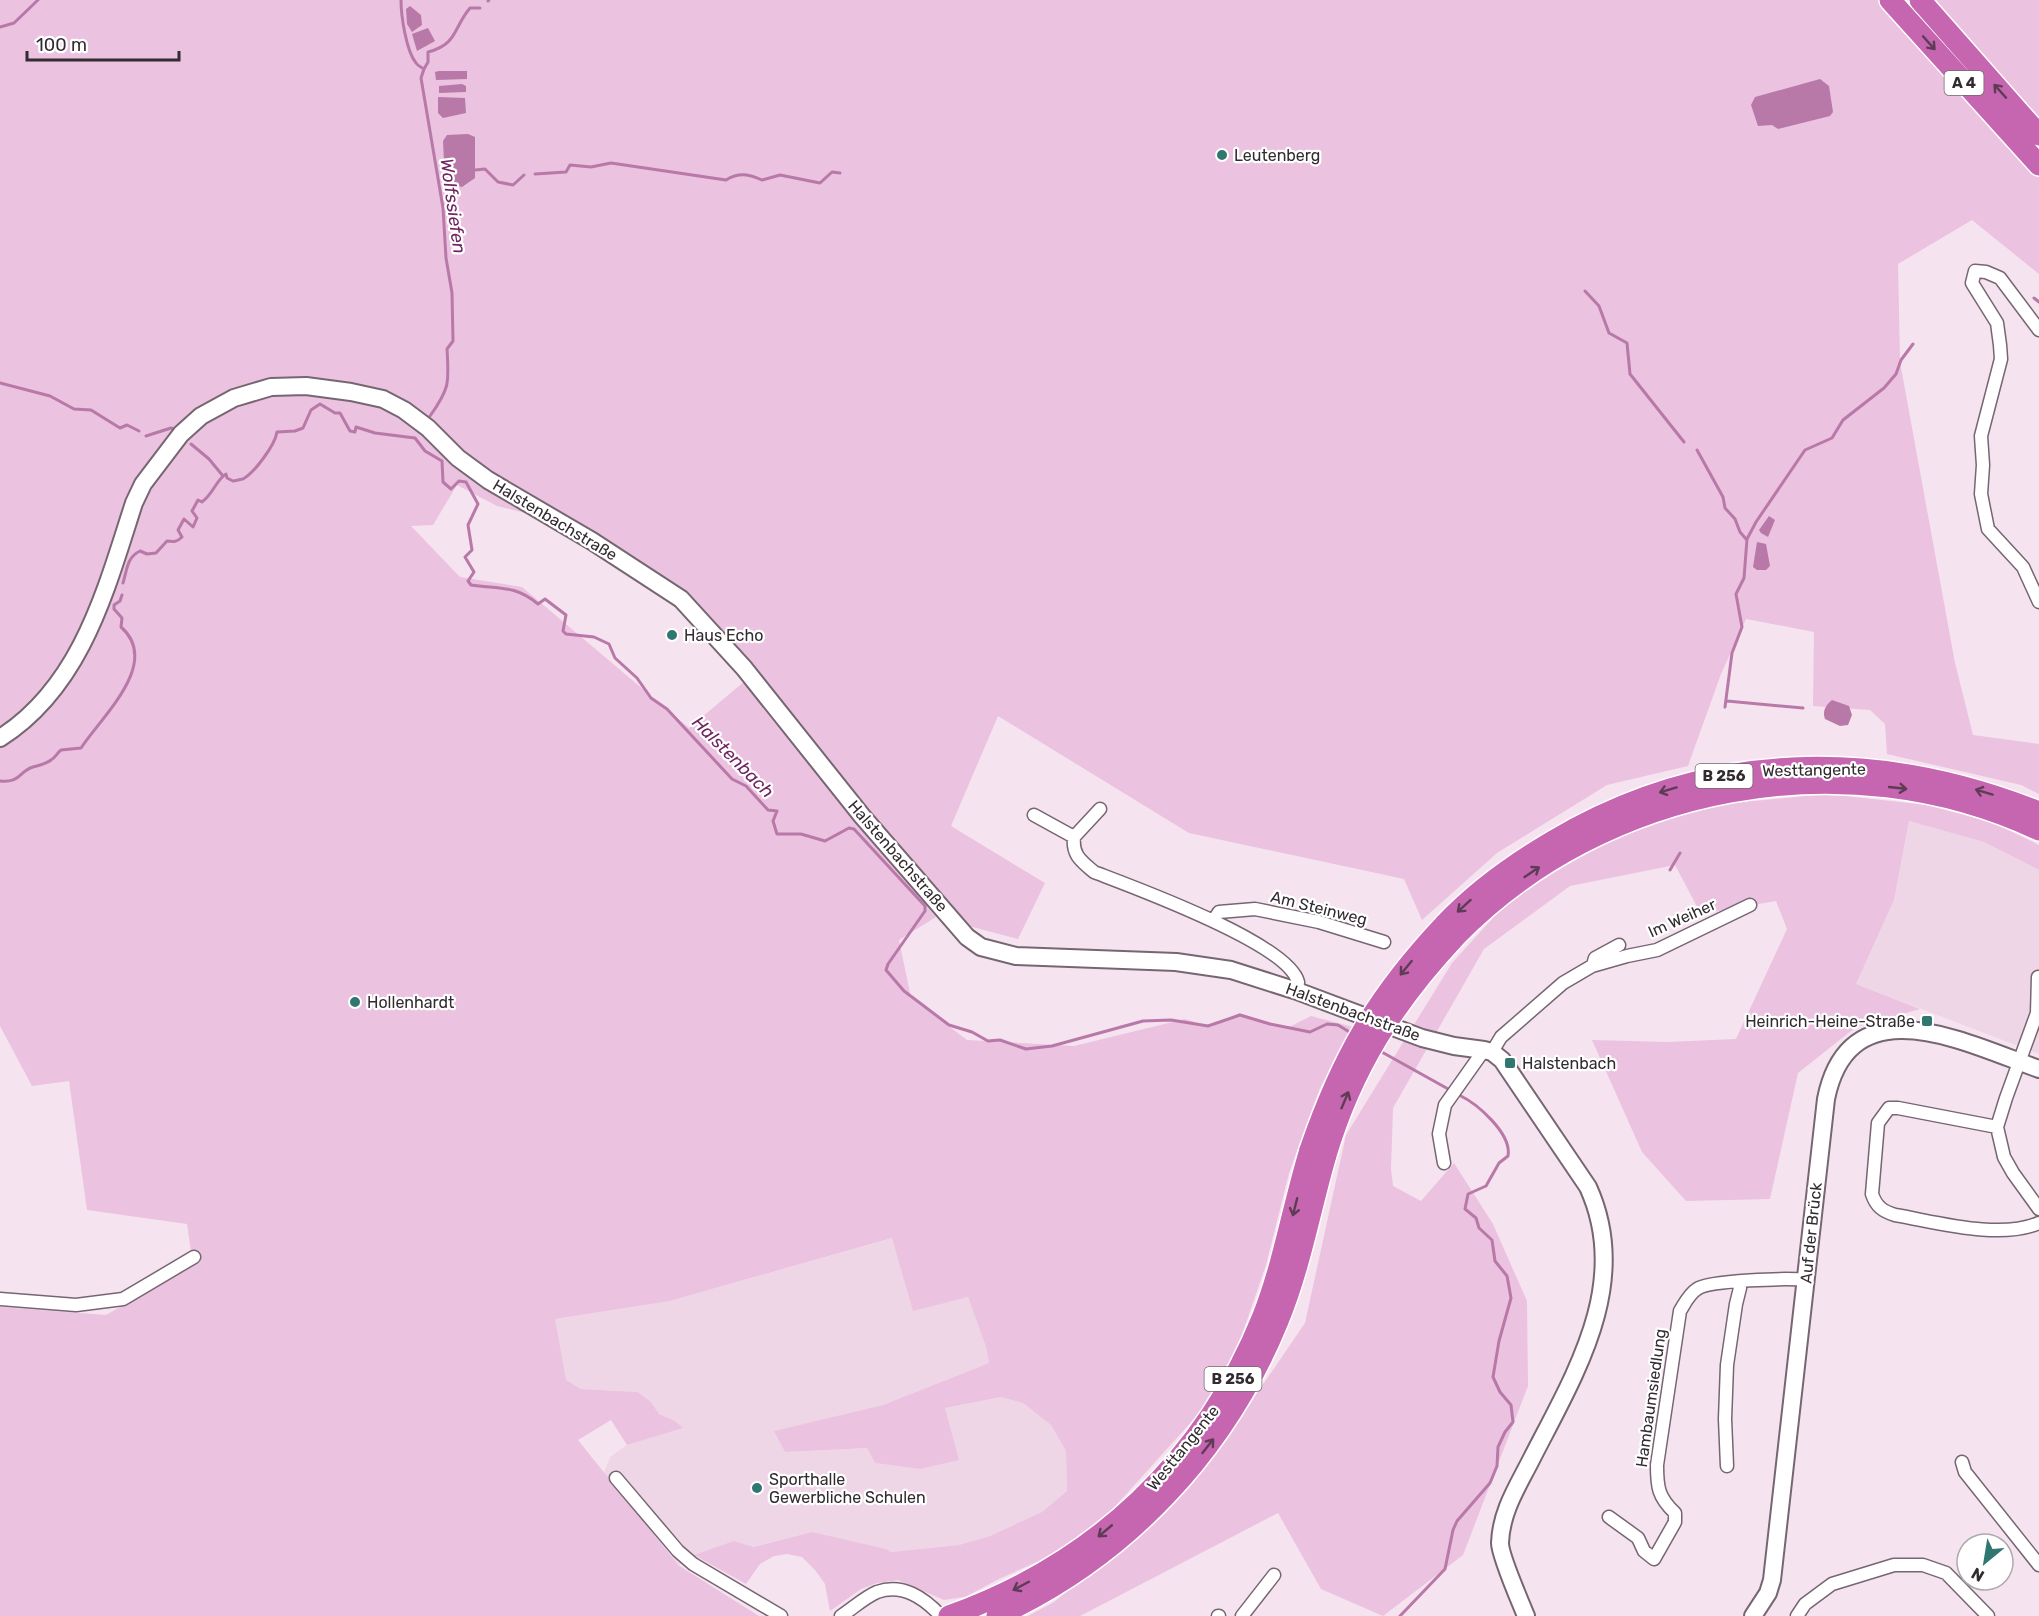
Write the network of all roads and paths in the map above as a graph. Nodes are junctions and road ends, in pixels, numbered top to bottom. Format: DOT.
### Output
graph roads {
  1 [pos="1890,0"];
  2 [pos="1920,0"];
  3 [pos="2039,135"];
  4 [pos="2039,165"];
  5 [pos="2039,330"];
  6 [pos="2039,602"];
  7 [pos="0,738"];
  8 [pos="1100,809"];
  9 [pos="2039,812"];
  10 [pos="1034,815"];
  11 [pos="2039,830"];
  12 [pos="1074,837"];
  13 [pos="1750,905"];
  14 [pos="1213,921"];
  15 [pos="1450,930"];
  16 [pos="1384,942"];
  17 [pos="1619,945"];
  18 [pos="1592,966"];
  19 [pos="2038,977"];
  20 [pos="1297,991"];
  21 [pos="1488,1051"];
  22 [pos="2020,1062"];
  23 [pos="2039,1069"];
  24 [pos="1997,1127"];
  25 [pos="1318,1153"];
  26 [pos="1444,1163"];
  27 [pos="2039,1209"];
  28 [pos="2039,1223"];
  29 [pos="194,1257"];
  30 [pos="1806,1280"];
  31 [pos="1740,1282"];
  32 [pos="0,1299"];
  33 [pos="1962,1462"];
  34 [pos="1727,1466"];
  35 [pos="616,1478"];
  36 [pos="1609,1517"];
  37 [pos="2039,1565"];
  38 [pos="1274,1575"];
  39 [pos="780,1616"];
  40 [pos="841,1616"];
  41 [pos="941,1616"];
  42 [pos="950,1616"];
  43 [pos="997,1616"];
  44 [pos="1242,1616"];
  45 [pos="1526,1616"];
  46 [pos="1753,1616"];
  47 [pos="1797,1616"];
  48 [pos="1988,1616"];
  1 -- 4 [label="highway, A 4, one-way"];
  3 -- 2 [label="highway, A 4, one-way"];
  5 -- 6 [label="street"];
  7 -- 20 [label="street, Halstenbachstraße"];
  8 -- 12 [label="street"];
  9 -- 15 [label="highway, Westtangente / B 256, one-way"];
  10 -- 12 [label="street"];
  15 -- 11 [label="highway, Westtangente / B 256, one-way"];
  12 -- 14 [label="street"];
  13 -- 18 [label="street, Im Weiher"];
  14 -- 16 [label="street, Am Steinweg"];
  14 -- 20 [label="street"];
  15 -- 25 [label="highway, B 256, bridge"];
  17 -- 18 [label="street, Im Weiher"];
  18 -- 21 [label="street, Im Weiher"];
  19 -- 22 [label="street"];
  20 -- 21 [label="street, Halstenbachstraße"];
  21 -- 26 [label="street, Im Weiher"];
  21 -- 45 [label="street"];
  22 -- 23 [label="street, Auf der Brück"];
  22 -- 24 [label="street"];
  22 -- 30 [label="street, Auf der Brück"];
  24 -- 27 [label="street"];
  24 -- 28 [label="street"];
  25 -- 42 [label="highway, Westtangente / B 256, one-way"];
  43 -- 25 [label="highway, Westtangente / B 256, one-way"];
  29 -- 32 [label="street"];
  30 -- 31 [label="street, Hambaumsiedlung"];
  30 -- 46 [label="street, Auf der Brück"];
  31 -- 34 [label="street"];
  31 -- 36 [label="street, Hambaumsiedlung"];
  33 -- 37 [label="street"];
  35 -- 39 [label="street"];
  38 -- 44 [label="street"];
  40 -- 41 [label="street"];
  47 -- 48 [label="street"];
}
